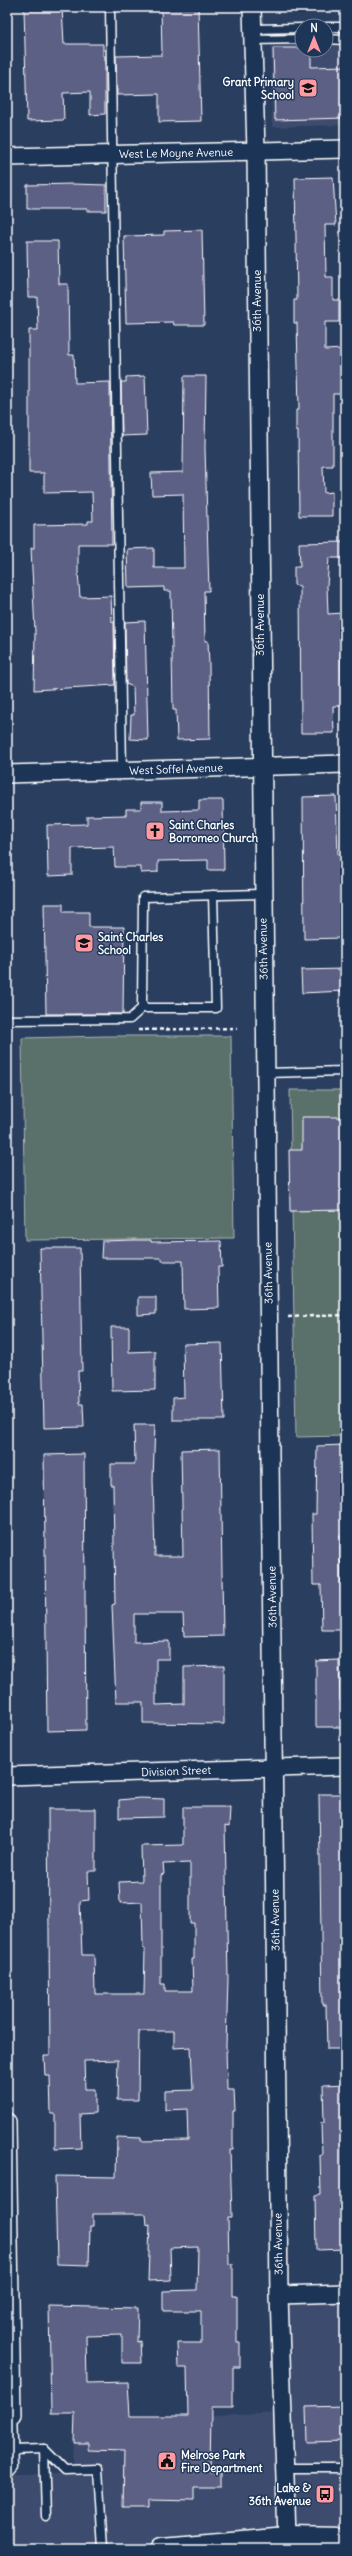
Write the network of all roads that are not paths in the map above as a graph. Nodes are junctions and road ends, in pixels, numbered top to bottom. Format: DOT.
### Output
graph roads {
  1 [pos="110,7"];
  2 [pos="252,7"];
  3 [pos="334,27"];
  4 [pos="345,27"];
  5 [pos="294,29"];
  6 [pos="253,35"];
  7 [pos="294,38"];
  8 [pos="334,39"];
  9 [pos="345,40"];
  10 [pos="345,149"];
  11 [pos="256,151"];
  12 [pos="112,154"];
  13 [pos="7,157"];
  14 [pos="345,764"];
  15 [pos="261,766"];
  16 [pos="122,771"];
  17 [pos="7,774"];
  18 [pos="262,894"];
  19 [pos="213,895"];
  20 [pos="142,1008"];
  21 [pos="7,1020"];
  22 [pos="345,1071"];
  23 [pos="265,1073"];
  24 [pos="345,1766"];
  25 [pos="274,1768"];
  26 [pos="7,1776"];
  27 [pos="7,2122"];
  28 [pos="345,2293"];
  29 [pos="279,2295"];
  30 [pos="12,2416"];
  31 [pos="44,2449"];
  32 [pos="13,2450"];
  33 [pos="285,2468"];
  34 [pos="345,2468"];
  35 [pos="7,2474"];
  36 [pos="46,2516"];
  37 [pos="345,2540"];
  38 [pos="286,2544"];
  39 [pos="103,2549"];
  40 [pos="163,2549"];
  1 -- 12 [label="lane"];
  2 -- 6 [label="street, 36th Avenue"];
  3 -- 4 [label="lane"];
  5 -- 6 [label="lane"];
  6 -- 7 [label="lane"];
  6 -- 11 [label="street, 36th Avenue"];
  8 -- 9 [label="lane"];
  10 -- 11 [label="street, West Le Moyne Avenue"];
  11 -- 12 [label="street, West Le Moyne Avenue"];
  11 -- 15 [label="street, 36th Avenue"];
  12 -- 13 [label="street, West Le Moyne Avenue"];
  12 -- 16 [label="lane"];
  14 -- 15 [label="street, West Soffel Avenue"];
  15 -- 16 [label="street, West Soffel Avenue"];
  15 -- 18 [label="street, 36th Avenue"];
  16 -- 17 [label="street, West Soffel Avenue"];
  18 -- 19 [label="lane"];
  18 -- 23 [label="street, 36th Avenue"];
  19 -- 20 [label="lane"];
  19 -- 20 [label="lane"];
  20 -- 21 [label="lane"];
  22 -- 23 [label="lane"];
  23 -- 25 [label="street, 36th Avenue"];
  24 -- 25 [label="street, Division Street"];
  25 -- 26 [label="street, Division Street"];
  25 -- 29 [label="street, 36th Avenue"];
  27 -- 30 [label="street"];
  28 -- 29 [label="street"];
  29 -- 33 [label="street, 36th Avenue"];
  30 -- 32 [label="lane"];
  31 -- 32 [label="lane"];
  31 -- 36 [label="lane"];
  31 -- 39 [label="lane"];
  32 -- 35 [label="lane"];
  33 -- 34 [label="lane"];
  33 -- 38 [label="street, 36th Avenue"];
  37 -- 38 [label="main road"];
  38 -- 40 [label="main road"];
}
